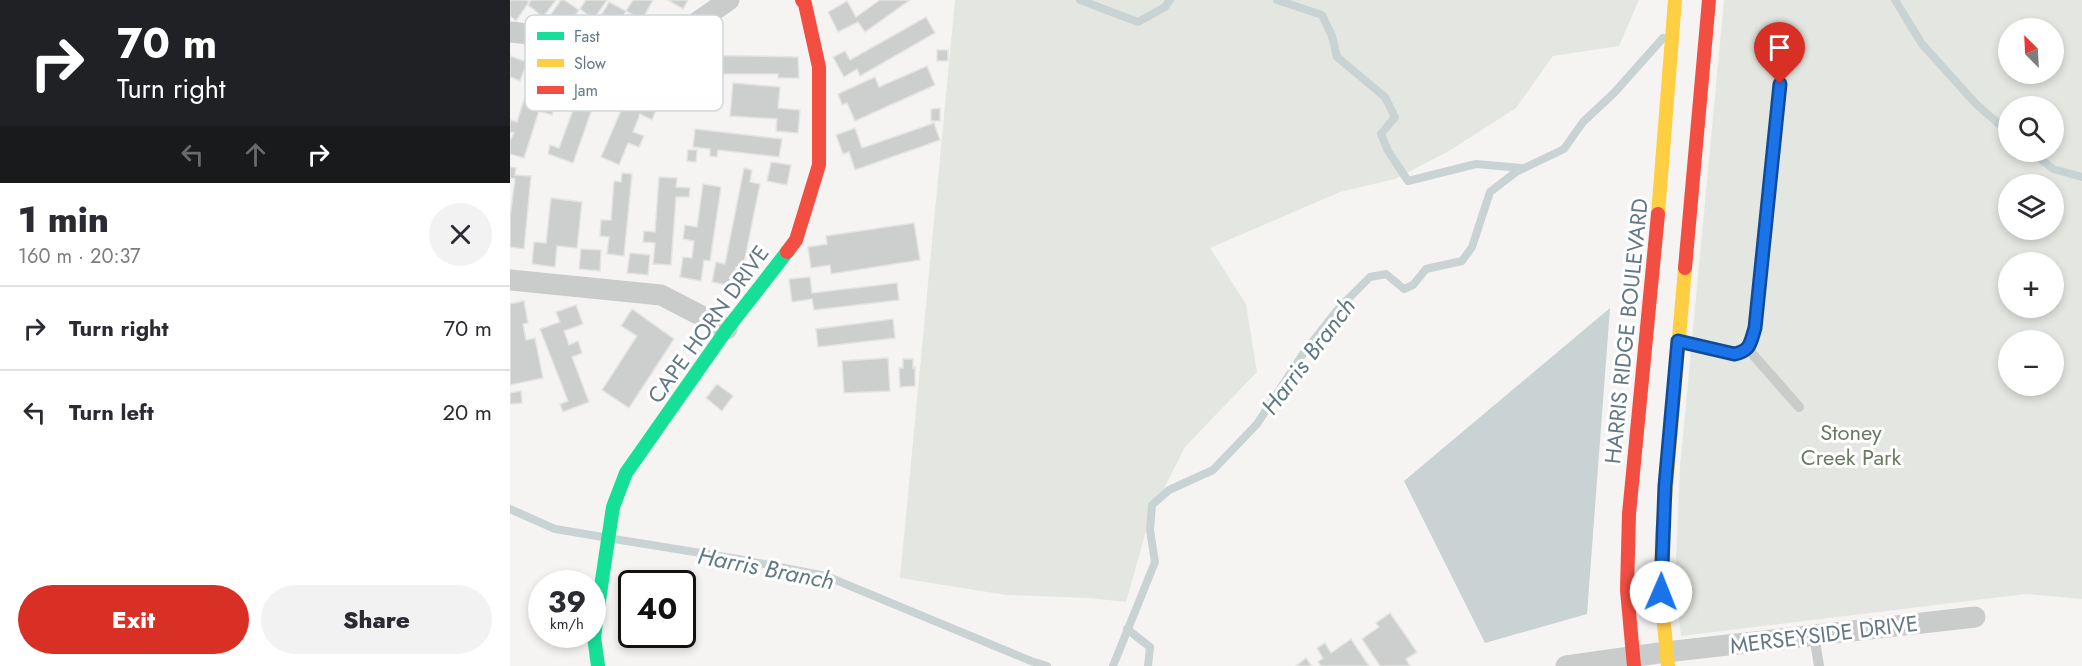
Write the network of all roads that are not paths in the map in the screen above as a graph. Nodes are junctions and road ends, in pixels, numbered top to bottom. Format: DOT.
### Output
graph roads {
  1 [pos="729,0"];
  2 [pos="802,0"];
  3 [pos="1676,0"];
  4 [pos="1708,0"];
  5 [pos="707,15"];
  6 [pos="510,32"];
  7 [pos="525,34"];
  8 [pos="1780,84"];
  9 [pos="510,280"];
  10 [pos="727,329"];
  11 [pos="1678,341"];
  12 [pos="1748,349"];
  13 [pos="1799,408"];
  14 [pos="1975,617"];
  15 [pos="1814,635"];
  16 [pos="1667,659"];
  17 [pos="1634,661"];
  18 [pos="598,666"];
  19 [pos="1566,666"];
  20 [pos="1819,666"];
  1 -- 5 [label="street"];
  2 -- 10 [label="street, CAPE HORN DRIVE"];
  3 -- 17 [label="street, HARRIS RIDGE BOULEVARD"];
  4 -- 11 [label="street"];
  6 -- 7 [label="street"];
  8 -- 12 [label="lane"];
  9 -- 10 [label="street"];
  10 -- 18 [label="street, CAPE HORN DRIVE"];
  11 -- 12 [label="lane"];
  11 -- 16 [label="street"];
  12 -- 13 [label="lane"];
  14 -- 15 [label="street, MERSEYSIDE DRIVE"];
  15 -- 16 [label="street, MERSEYSIDE DRIVE"];
  15 -- 20 [label="lane"];
  16 -- 17 [label="street, MERSEYSIDE DRIVE"];
  17 -- 19 [label="street, MERSEYSIDE DRIVE"];
}
